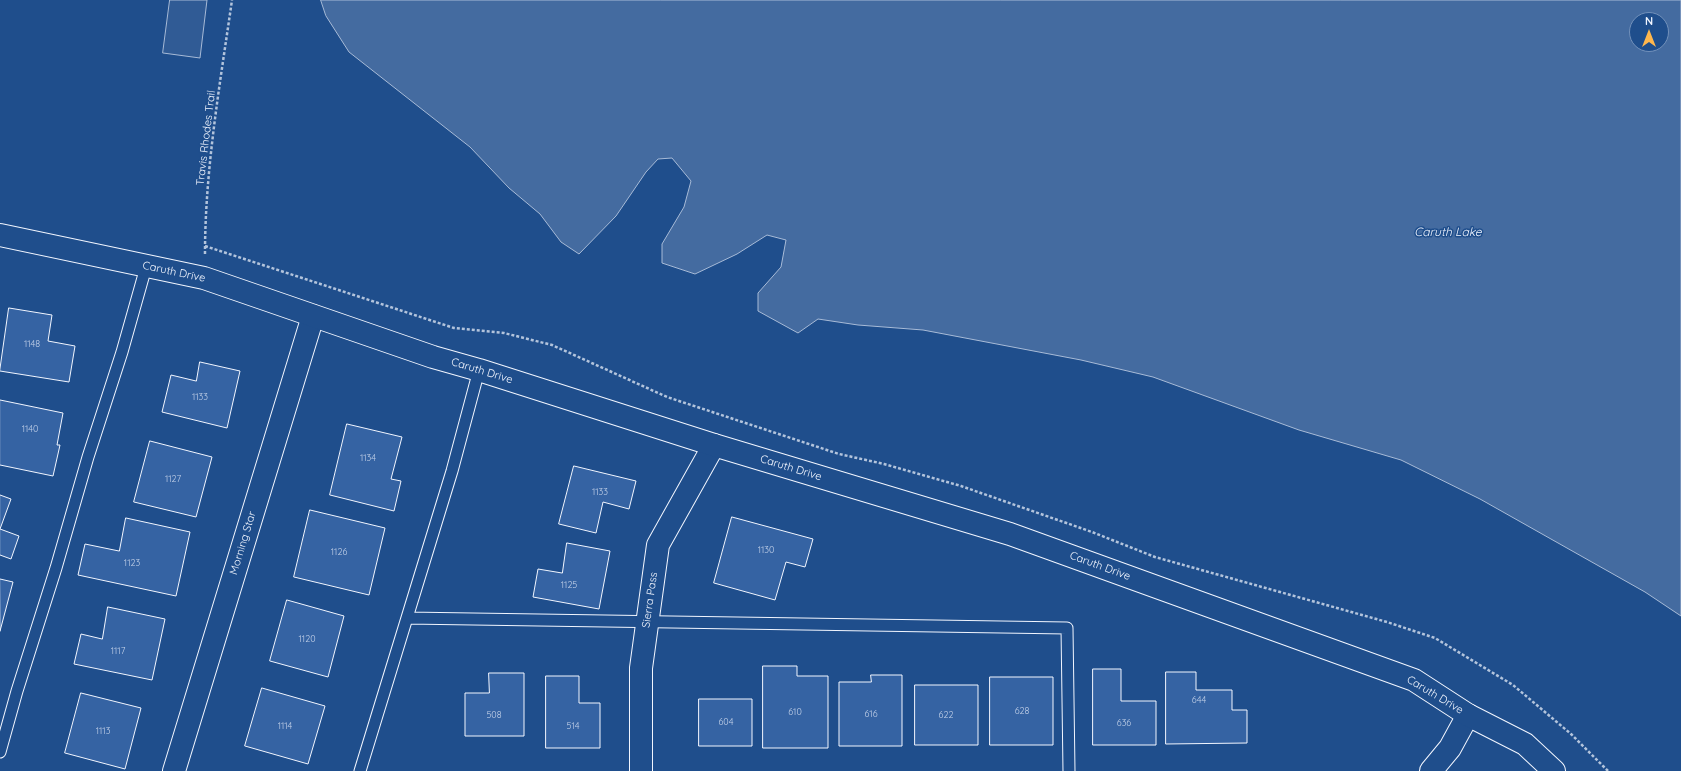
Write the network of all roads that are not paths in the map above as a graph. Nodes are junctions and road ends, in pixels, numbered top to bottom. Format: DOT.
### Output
graph roads {
  1 [pos="0,235"];
  2 [pos="146,267"];
  3 [pos="313,316"];
  4 [pos="479,370"];
  5 [pos="714,445"];
  6 [pos="407,618"];
  7 [pos="647,622"];
  8 [pos="1468,715"];
  9 [pos="0,752"];
  10 [pos="174,771"];
  11 [pos="360,771"];
  12 [pos="641,771"];
  13 [pos="1069,771"];
  14 [pos="1431,771"];
  15 [pos="1554,771"];
  1 -- 2 [label="street, Caruth Drive"];
  2 -- 3 [label="street, Caruth Drive"];
  2 -- 9 [label="lane"];
  3 -- 4 [label="street, Caruth Drive"];
  3 -- 10 [label="street, Morning Star"];
  4 -- 5 [label="street, Caruth Drive"];
  4 -- 6 [label="lane"];
  5 -- 7 [label="street, Sierra Pass"];
  5 -- 8 [label="street, Caruth Drive"];
  6 -- 7 [label="lane"];
  6 -- 11 [label="lane"];
  7 -- 12 [label="street, Sierra Pass"];
  7 -- 13 [label="lane"];
  8 -- 14 [label="street"];
  8 -- 15 [label="street, Caruth Drive"];
}
